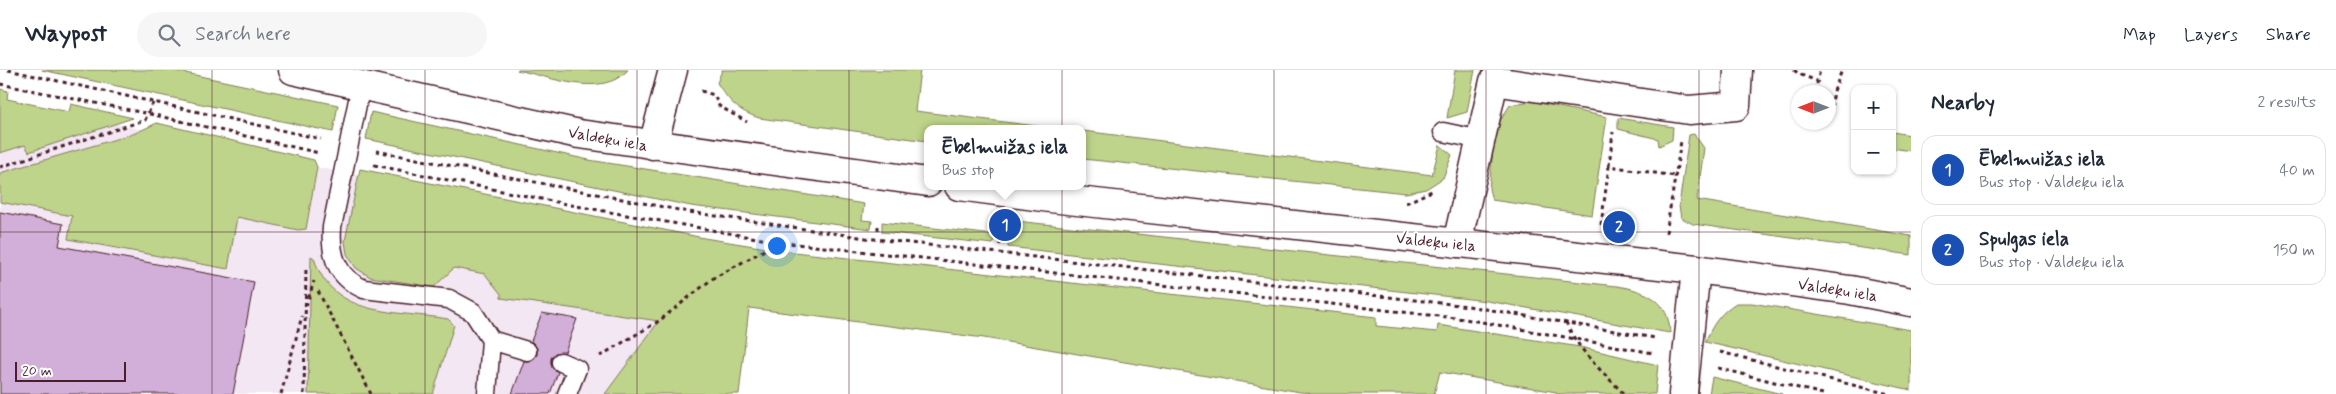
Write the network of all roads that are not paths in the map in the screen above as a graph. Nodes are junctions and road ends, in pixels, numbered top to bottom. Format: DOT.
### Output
graph roads {
  1 [pos="293,70"];
  2 [pos="1738,70"];
  3 [pos="672,76"];
  4 [pos="1495,76"];
  5 [pos="361,84"];
  6 [pos="1443,132"];
  7 [pos="1481,140"];
  8 [pos="653,145"];
  9 [pos="924,181"];
  10 [pos="989,190"];
  11 [pos="1457,243"];
  12 [pos="1696,269"];
  13 [pos="1911,302"];
  14 [pos="491,340"];
  15 [pos="528,351"];
  16 [pos="561,362"];
  17 [pos="487,394"];
  18 [pos="566,394"];
  19 [pos="1683,394"];
  1 -- 5 [label="street, Valdeķu iela"];
  2 -- 4 [label="street"];
  3 -- 8 [label="street"];
  4 -- 7 [label="street"];
  5 -- 8 [label="street, Valdeķu iela"];
  5 -- 14 [label="lane"];
  6 -- 7 [label="lane"];
  7 -- 11 [label="street"];
  8 -- 9 [label="street, Valdeķu iela"];
  10 -- 11 [label="street, Valdeķu iela"];
  11 -- 12 [label="street, Valdeķu iela"];
  12 -- 13 [label="street, Valdeķu iela"];
  12 -- 19 [label="street"];
  14 -- 15 [label="lane"];
  14 -- 17 [label="lane"];
  16 -- 18 [label="lane"];
}
